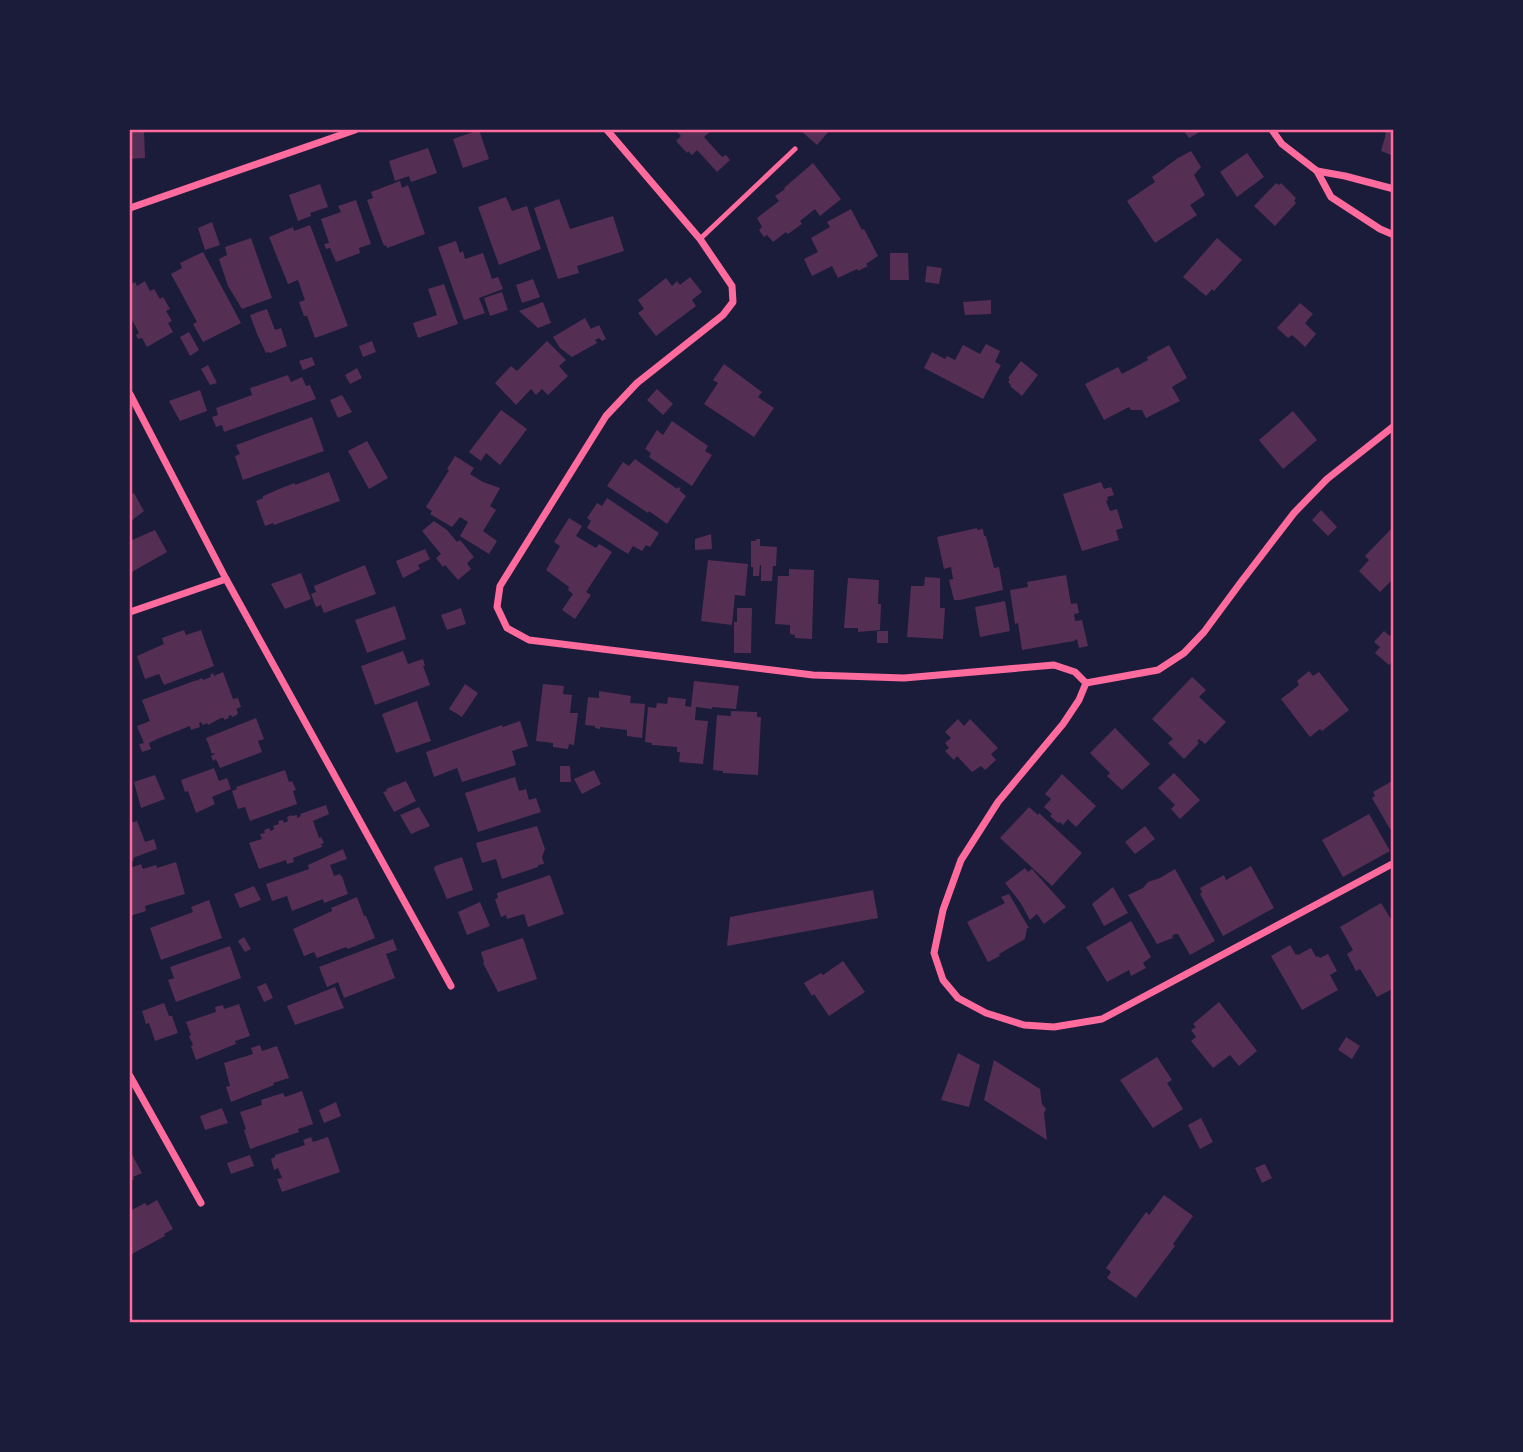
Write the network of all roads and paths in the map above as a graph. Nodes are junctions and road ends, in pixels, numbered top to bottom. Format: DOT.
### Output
graph roads {
  1 [pos="355,130"];
  2 [pos="607,130"];
  3 [pos="1272,130"];
  4 [pos="795,149"];
  5 [pos="1317,172"];
  6 [pos="1394,189"];
  7 [pos="130,208"];
  8 [pos="1394,235"];
  9 [pos="700,239"];
  10 [pos="130,394"];
  11 [pos="1394,426"];
  12 [pos="226,579"];
  13 [pos="130,612"];
  14 [pos="1086,683"];
  15 [pos="1394,863"];
  16 [pos="451,986"];
  17 [pos="130,1076"];
  18 [pos="201,1203"];
  1 -- 7 [label="street"];
  2 -- 9 [label="street"];
  3 -- 5 [label="street"];
  4 -- 9 [label="lane"];
  5 -- 6 [label="street"];
  5 -- 8 [label="street"];
  9 -- 14 [label="street"];
  10 -- 12 [label="street"];
  11 -- 14 [label="street"];
  12 -- 13 [label="street"];
  12 -- 16 [label="street"];
  14 -- 15 [label="street"];
  17 -- 18 [label="street"];
}
